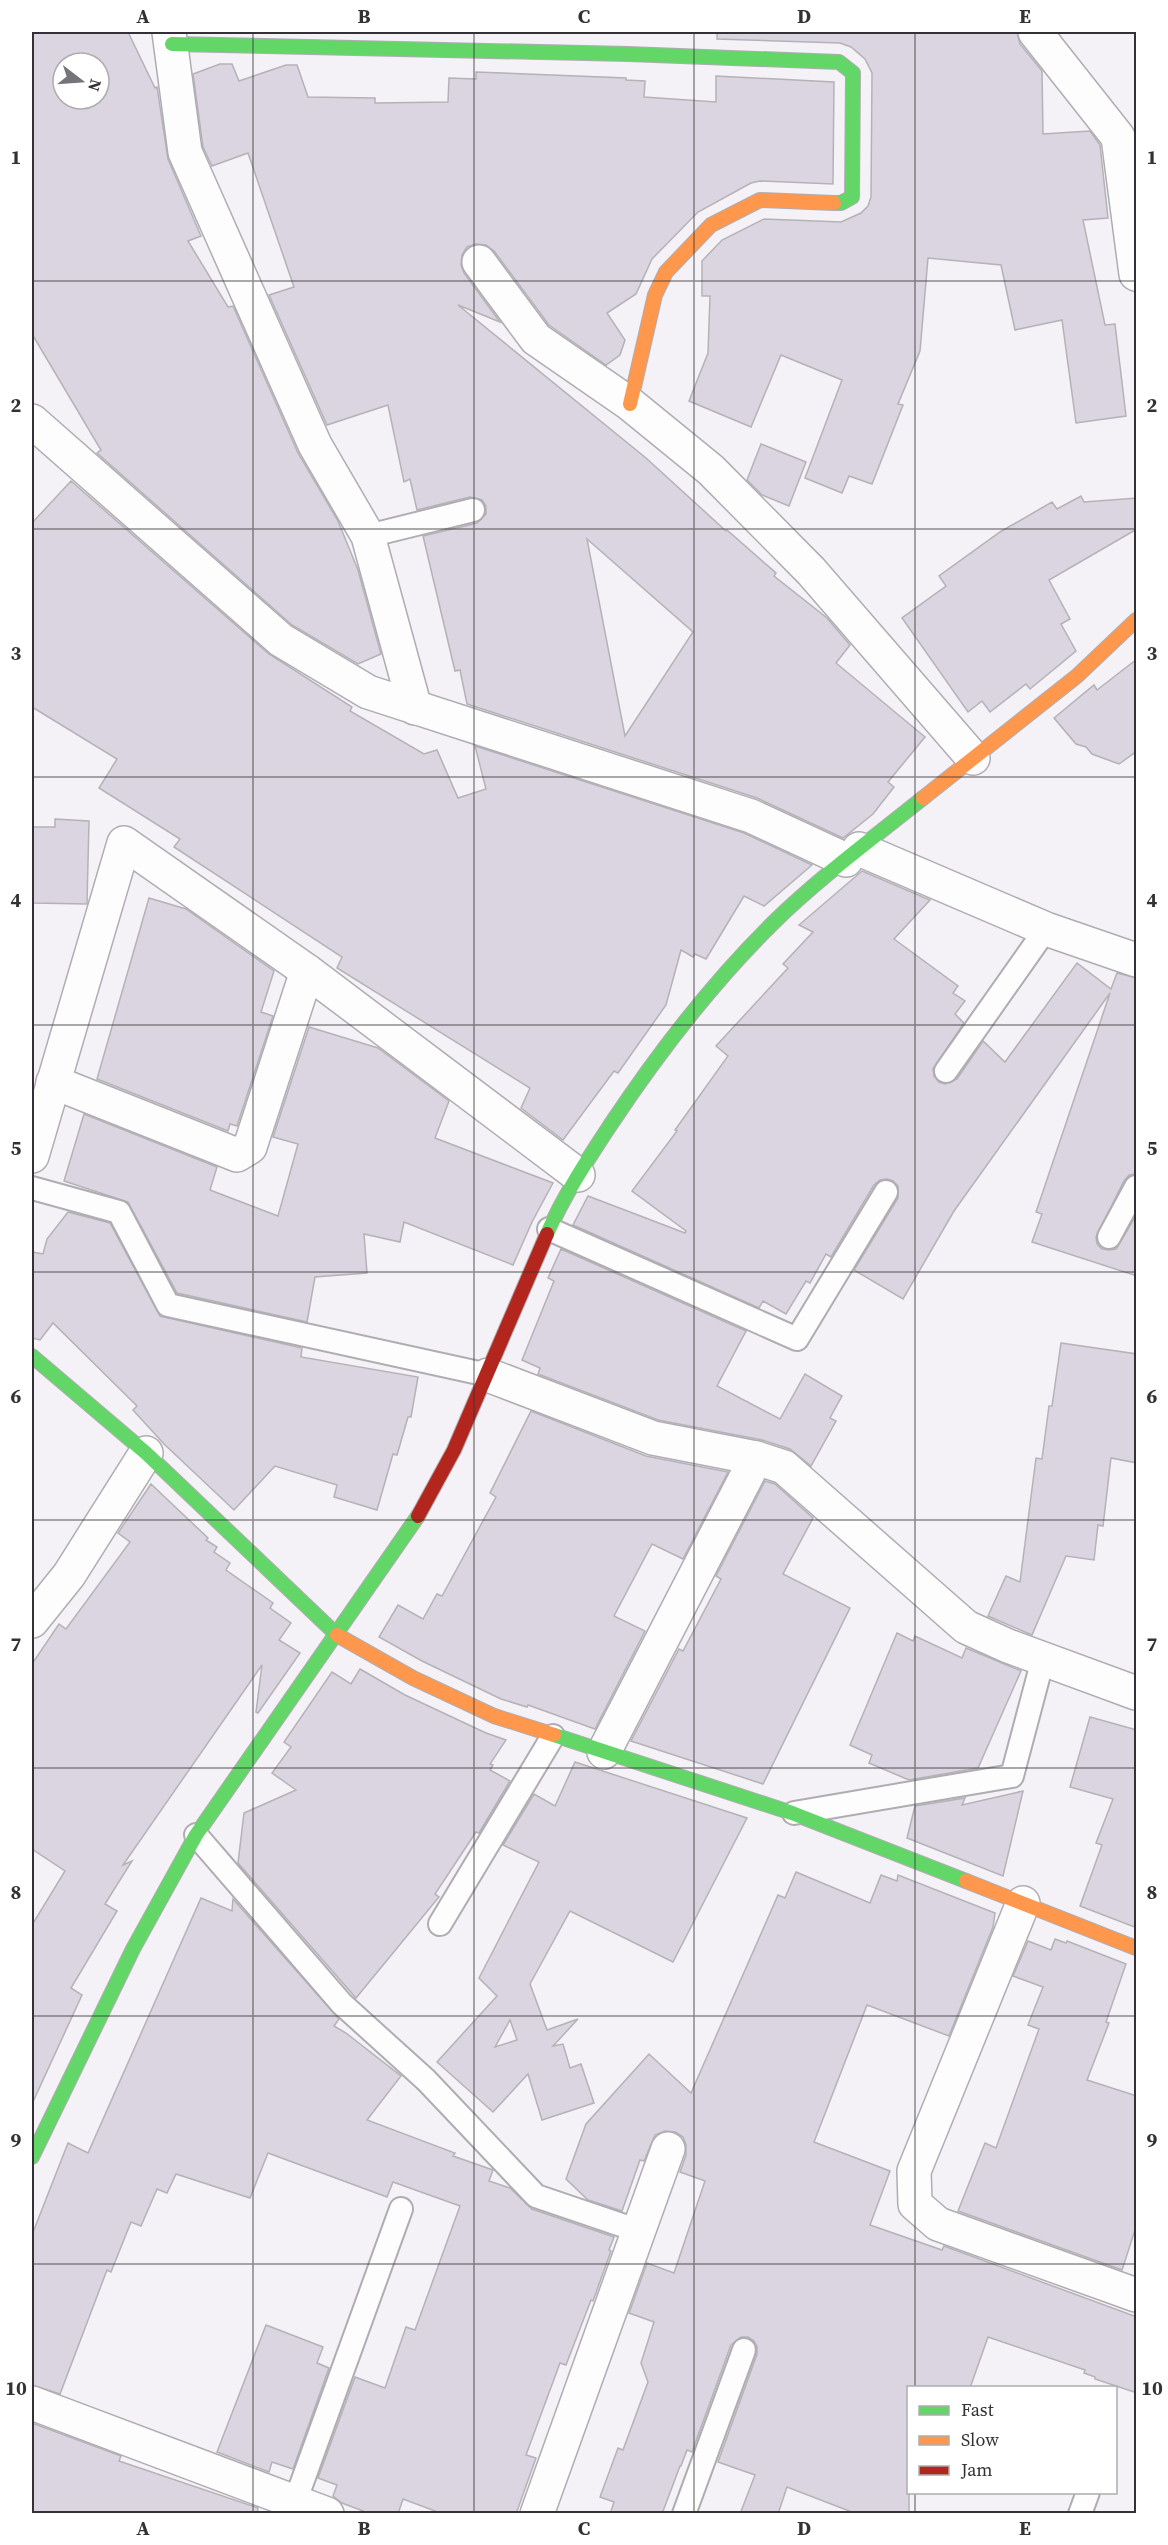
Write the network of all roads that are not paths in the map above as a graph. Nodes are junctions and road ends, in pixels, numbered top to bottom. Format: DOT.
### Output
graph roads {
  1 [pos="1035,32"];
  2 [pos="170,38"];
  3 [pos="627,43"];
  4 [pos="479,262"];
  5 [pos="1137,274"];
  6 [pos="630,404"];
  7 [pos="32,420"];
  8 [pos="473,510"];
  9 [pos="368,536"];
  10 [pos="1137,620"];
  11 [pos="415,708"];
  12 [pos="973,758"];
  13 [pos="852,854"];
  14 [pos="1046,929"];
  15 [pos="1137,960"];
  16 [pos="307,971"];
  17 [pos="946,1071"];
  18 [pos="53,1082"];
  19 [pos="32,1156"];
  20 [pos="578,1175"];
  21 [pos="1137,1187"];
  22 [pos="32,1188"];
  23 [pos="886,1192"];
  24 [pos="549,1229"];
  25 [pos="1109,1237"];
  26 [pos="32,1356"];
  27 [pos="488,1375"];
  28 [pos="146,1453"];
  29 [pos="756,1458"];
  30 [pos="32,1621"];
  31 [pos="336,1634"];
  32 [pos="1043,1659"];
  33 [pos="1137,1694"];
  34 [pos="553,1736"];
  35 [pos="604,1752"];
  36 [pos="792,1813"];
  37 [pos="196,1835"];
  38 [pos="1023,1903"];
  39 [pos="440,1924"];
  40 [pos="1137,1948"];
  41 [pos="668,2149"];
  42 [pos="32,2157"];
  43 [pos="401,2209"];
  44 [pos="639,2231"];
  45 [pos="1137,2295"];
  46 [pos="744,2350"];
  47 [pos="32,2403"];
  48 [pos="1088,2494"];
  49 [pos="295,2502"];
  50 [pos="327,2514"];
  51 [pos="537,2514"];
  52 [pos="684,2514"];
  53 [pos="1080,2514"];
  1 -- 5 [label="street"];
  2 -- 3 [label="street"];
  2 -- 9 [label="street"];
  3 -- 6 [label="street"];
  4 -- 6 [label="street"];
  6 -- 12 [label="street"];
  7 -- 11 [label="street"];
  8 -- 9 [label="lane"];
  9 -- 11 [label="street"];
  10 -- 12 [label="street"];
  11 -- 13 [label="street"];
  12 -- 13 [label="street"];
  13 -- 14 [label="street"];
  13 -- 20 [label="street"];
  14 -- 15 [label="street"];
  14 -- 17 [label="lane"];
  16 -- 18 [label="street"];
  16 -- 18 [label="street"];
  16 -- 20 [label="street"];
  18 -- 19 [label="street"];
  20 -- 24 [label="street"];
  21 -- 25 [label="lane"];
  22 -- 27 [label="lane"];
  23 -- 24 [label="lane"];
  24 -- 27 [label="street"];
  26 -- 28 [label="street"];
  27 -- 29 [label="street"];
  27 -- 31 [label="street"];
  28 -- 30 [label="street"];
  28 -- 31 [label="street"];
  29 -- 32 [label="street"];
  29 -- 35 [label="street"];
  31 -- 34 [label="street"];
  31 -- 37 [label="street"];
  32 -- 33 [label="street"];
  32 -- 36 [label="lane"];
  34 -- 35 [label="street"];
  34 -- 39 [label="lane"];
  35 -- 36 [label="street"];
  36 -- 38 [label="street"];
  37 -- 42 [label="street"];
  37 -- 44 [label="lane"];
  38 -- 40 [label="street"];
  38 -- 45 [label="street"];
  41 -- 44 [label="street"];
  43 -- 49 [label="lane"];
  44 -- 51 [label="street"];
  46 -- 52 [label="lane"];
  47 -- 49 [label="street"];
  48 -- 53 [label="lane"];
  49 -- 50 [label="street"];
}
